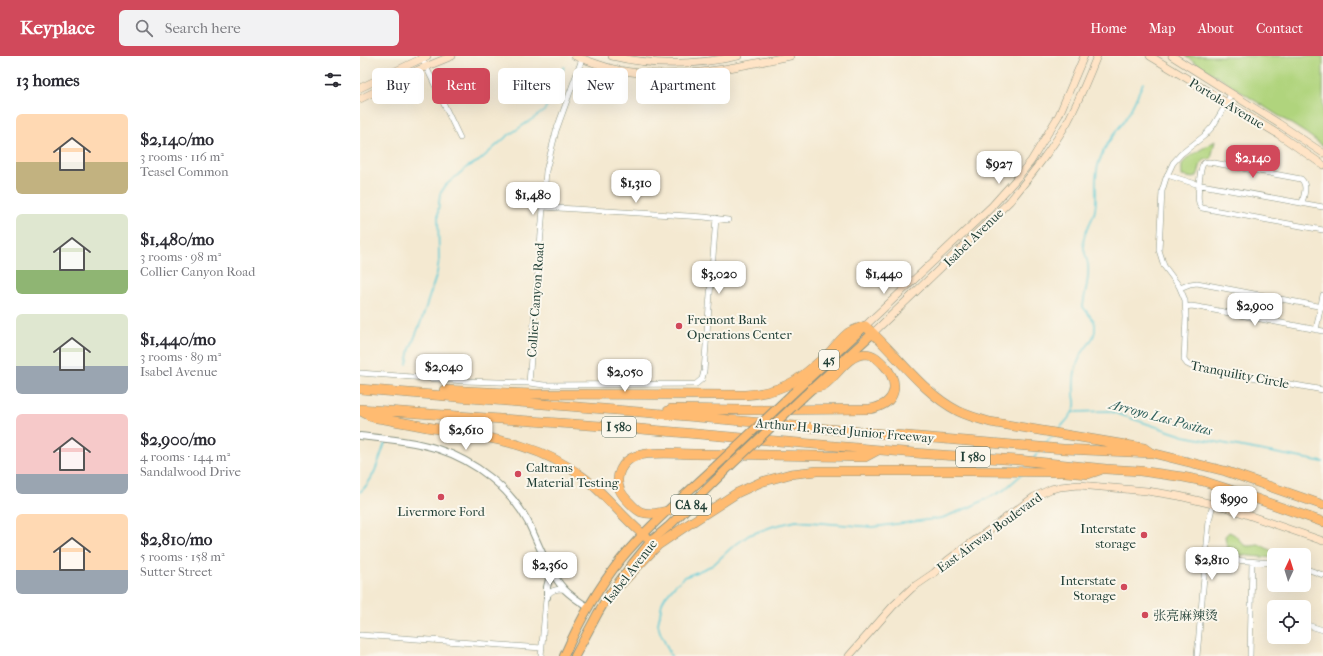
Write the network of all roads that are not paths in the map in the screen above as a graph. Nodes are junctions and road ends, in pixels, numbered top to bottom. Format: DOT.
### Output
graph roads {
  1 [pos="452,56"];
  2 [pos="575,56"];
  3 [pos="612,56"];
  4 [pos="738,56"];
  5 [pos="790,56"];
  6 [pos="1084,56"];
  7 [pos="1097,56"];
  8 [pos="1150,56"];
  9 [pos="1172,56"];
  10 [pos="423,57"];
  11 [pos="583,57"];
  12 [pos="426,67"];
  13 [pos="360,88"];
  14 [pos="1233,94"];
  15 [pos="360,99"];
  16 [pos="1227,103"];
  17 [pos="460,138"];
  18 [pos="1323,153"];
  19 [pos="1323,165"];
  20 [pos="1167,175"];
  21 [pos="1199,184"];
  22 [pos="1302,203"];
  23 [pos="542,207"];
  24 [pos="1323,207"];
  25 [pos="716,218"];
  26 [pos="728,220"];
  27 [pos="1323,230"];
  28 [pos="1180,288"];
  29 [pos="1323,295"];
  30 [pos="1186,307"];
  31 [pos="1322,307"];
  32 [pos="865,326"];
  33 [pos="1316,330"];
  34 [pos="1323,331"];
  35 [pos="873,332"];
  36 [pos="360,373"];
  37 [pos="529,383"];
  38 [pos="812,388"];
  39 [pos="360,389"];
  40 [pos="1323,390"];
  41 [pos="395,392"];
  42 [pos="792,394"];
  43 [pos="360,410"];
  44 [pos="664,414"];
  45 [pos="360,436"];
  46 [pos="878,450"];
  47 [pos="1152,453"];
  48 [pos="1106,469"];
  49 [pos="1213,504"];
  50 [pos="1323,505"];
  51 [pos="668,511"];
  52 [pos="1323,522"];
  53 [pos="643,535"];
  54 [pos="651,541"];
  55 [pos="1323,541"];
  56 [pos="1206,558"];
  57 [pos="1252,562"];
  58 [pos="1267,563"];
  59 [pos="1311,571"];
  60 [pos="551,572"];
  61 [pos="1323,575"];
  62 [pos="616,586"];
  63 [pos="564,589"];
  64 [pos="547,597"];
  65 [pos="588,608"];
  66 [pos="1311,626"];
  67 [pos="1323,630"];
  68 [pos="360,635"];
  69 [pos="542,648"];
  70 [pos="541,656"];
  71 [pos="564,656"];
  72 [pos="575,656"];
  73 [pos="849,656"];
  74 [pos="1198,656"];
  75 [pos="1250,656"];
  1 -- 12 [label="main road"];
  2 -- 11 [label="main road"];
  3 -- 4 [label="main road"];
  5 -- 11 [label="main road"];
  6 -- 32 [label="main road, Isabel Avenue"];
  7 -- 35 [label="main road, Isabel Avenue"];
  8 -- 16 [label="main road, Portola Avenue"];
  9 -- 14 [label="main road, Portola Avenue"];
  10 -- 12 [label="street"];
  10 -- 13 [label="main road"];
  11 -- 23 [label="street, Collier Canyon Road"];
  12 -- 15 [label="main road"];
  12 -- 17 [label="street"];
  14 -- 16 [label="street, Tranquility Circle"];
  14 -- 18 [label="main road, Portola Avenue"];
  16 -- 19 [label="main road, Portola Avenue"];
  16 -- 20 [label="street, Tranquility Circle"];
  20 -- 21 [label="street"];
  20 -- 28 [label="street, Tranquility Circle"];
  21 -- 22 [label="street"];
  21 -- 22 [label="street"];
  21 -- 27 [label="street"];
  22 -- 24 [label="street"];
  23 -- 25 [label="street"];
  23 -- 37 [label="street, Collier Canyon Road"];
  25 -- 26 [label="street"];
  25 -- 37 [label="street"];
  28 -- 30 [label="street, Tranquility Circle"];
  28 -- 31 [label="street"];
  29 -- 31 [label="street"];
  30 -- 33 [label="street"];
  30 -- 40 [label="street, Tranquility Circle"];
  31 -- 33 [label="street"];
  32 -- 35 [label="highway"];
  32 -- 41 [label="highway"];
  32 -- 42 [label="highway, Isabel Avenue / 45"];
  33 -- 34 [label="street"];
  35 -- 38 [label="highway, Isabel Avenue / 45"];
  35 -- 47 [label="highway"];
  36 -- 37 [label="street"];
  38 -- 44 [label="highway"];
  38 -- 54 [label="highway, Isabel Avenue / CA 84, bridge"];
  39 -- 41 [label="highway, Arthur H. Breed Junior Freeway / I 580"];
  41 -- 44 [label="highway, Arthur H. Breed Junior Freeway / I 580"];
  42 -- 51 [label="highway, Isabel Avenue / CA 84, bridge"];
  43 -- 46 [label="highway, Arthur H. Breed Junior Freeway / I 580"];
  43 -- 53 [label="highway"];
  44 -- 47 [label="highway, Arthur H. Breed Junior Freeway / I 580"];
  45 -- 60 [label="street"];
  46 -- 48 [label="highway, Arthur H. Breed Junior Freeway / I 580"];
  46 -- 51 [label="highway"];
  47 -- 50 [label="highway, Arthur H. Breed Junior Freeway / I 580"];
  48 -- 52 [label="highway, Arthur H. Breed Junior Freeway / I 580"];
  48 -- 62 [label="highway"];
  49 -- 55 [label="main road, East Airway Boulevard"];
  49 -- 56 [label="street"];
  49 -- 73 [label="main road, East Airway Boulevard"];
  51 -- 53 [label="highway, Isabel Avenue / CA 84"];
  53 -- 54 [label="highway"];
  53 -- 65 [label="highway, Isabel Avenue / CA 84"];
  54 -- 62 [label="highway, Isabel Avenue / CA 84"];
  56 -- 57 [label="street"];
  56 -- 74 [label="street"];
  57 -- 58 [label="street"];
  57 -- 75 [label="street"];
  59 -- 61 [label="street"];
  60 -- 63 [label="street"];
  60 -- 64 [label="street"];
  62 -- 72 [label="highway, Isabel Avenue / CA 84"];
  63 -- 64 [label="street"];
  63 -- 65 [label="street"];
  64 -- 69 [label="street"];
  65 -- 71 [label="highway, Isabel Avenue / CA 84"];
  66 -- 67 [label="street"];
  68 -- 69 [label="street"];
  69 -- 70 [label="street"];
}
